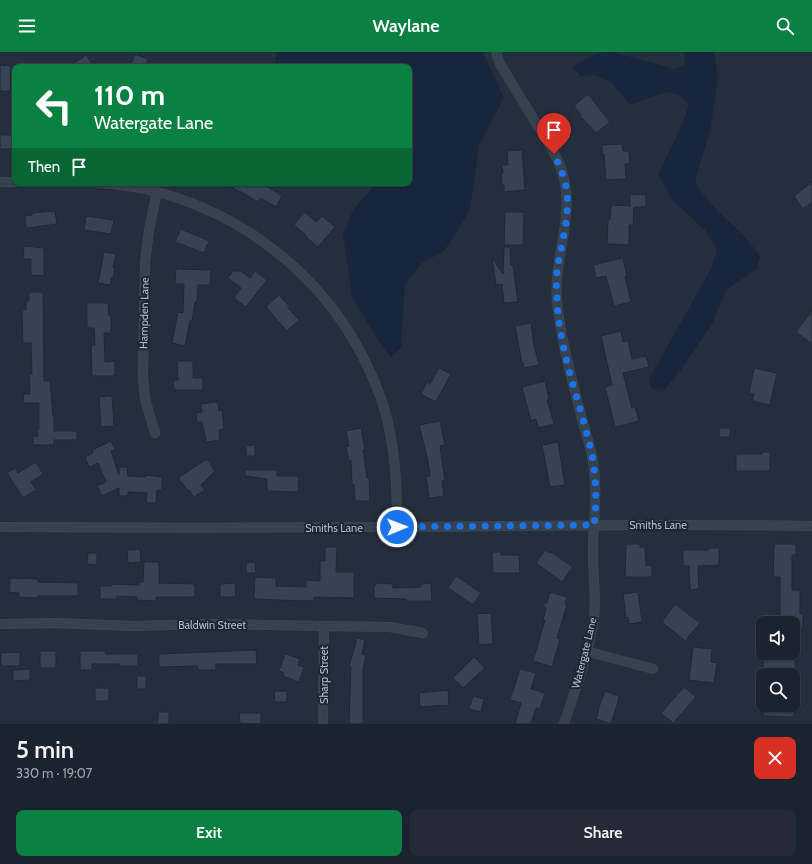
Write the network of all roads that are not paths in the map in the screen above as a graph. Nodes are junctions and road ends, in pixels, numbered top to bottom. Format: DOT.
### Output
graph roads {
  1 [pos="496,52"];
  2 [pos="0,182"];
  3 [pos="12,182"];
  4 [pos="128,186"];
  5 [pos="157,192"];
  6 [pos="155,433"];
  7 [pos="594,525"];
  8 [pos="812,526"];
  9 [pos="0,527"];
  10 [pos="397,527"];
  11 [pos="0,624"];
  12 [pos="324,626"];
  13 [pos="423,633"];
  14 [pos="586,651"];
  15 [pos="653,669"];
  16 [pos="323,724"];
  17 [pos="564,724"];
  1 -- 7 [label="street, Watergate Lane"];
  2 -- 3 [label="street"];
  4 -- 5 [label="street"];
  5 -- 6 [label="street, Hampden Lane"];
  5 -- 10 [label="street"];
  7 -- 8 [label="street, Smiths Lane"];
  7 -- 10 [label="street, Smiths Lane"];
  7 -- 14 [label="street, Watergate Lane"];
  9 -- 10 [label="street, Smiths Lane"];
  11 -- 12 [label="street, Baldwin Street"];
  12 -- 13 [label="street, Baldwin Street"];
  12 -- 16 [label="street, Sharp Street"];
  14 -- 15 [label="street"];
  14 -- 17 [label="street, Watergate Lane"];
}
